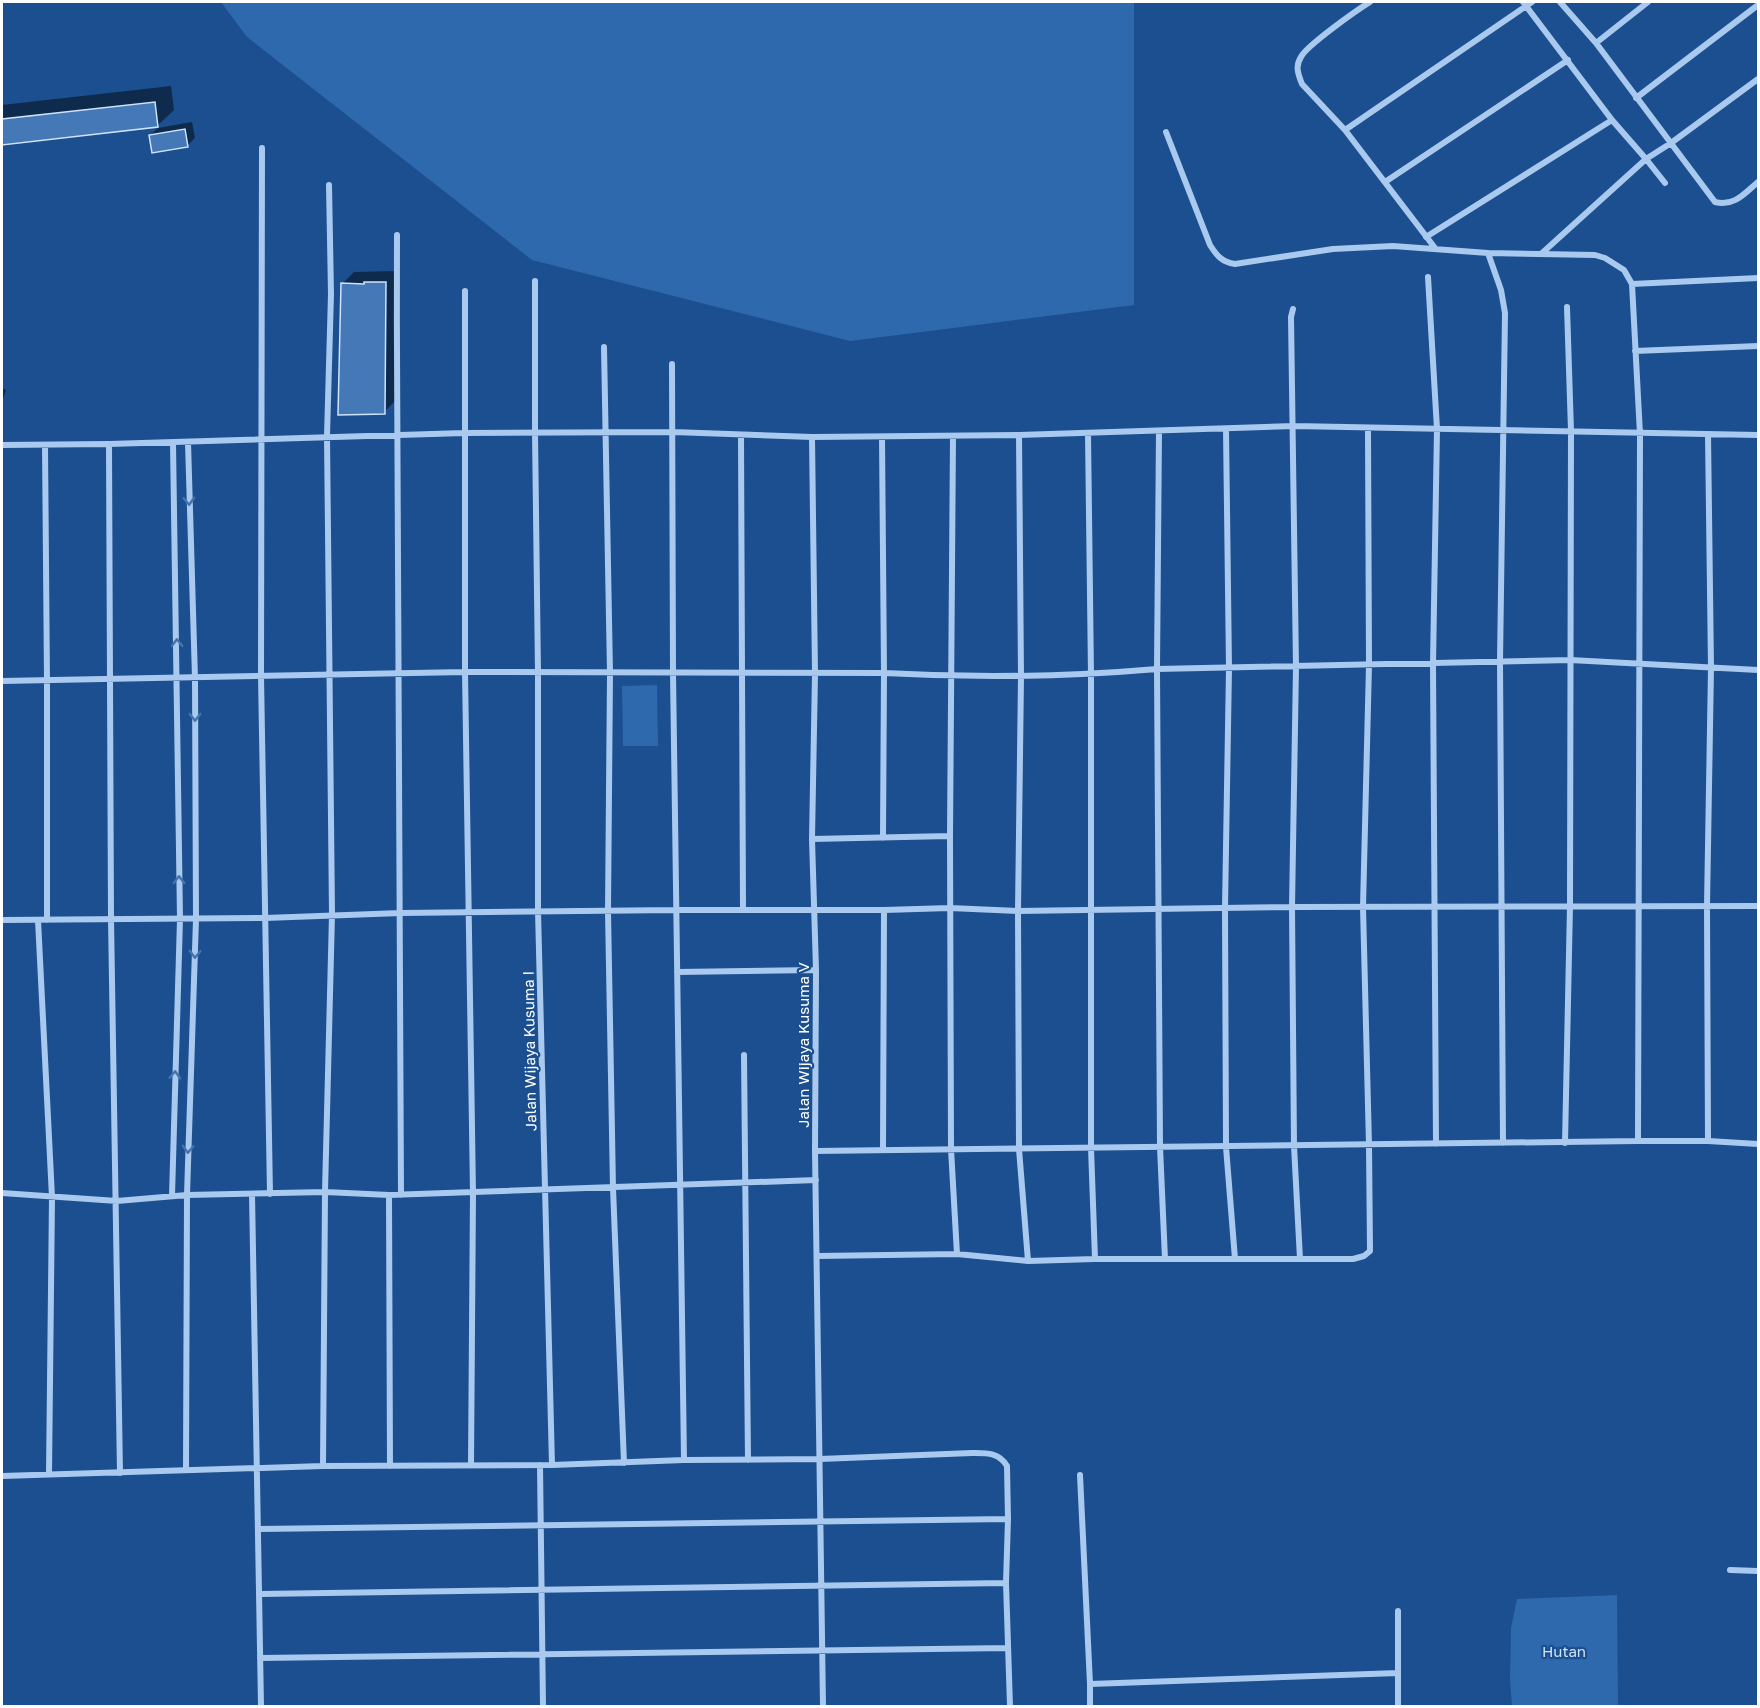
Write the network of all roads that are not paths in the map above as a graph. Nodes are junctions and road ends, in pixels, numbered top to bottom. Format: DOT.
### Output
graph roads {
  1 [pos="1367,2"];
  2 [pos="1560,2"];
  3 [pos="1648,2"];
  4 [pos="1527,3"];
  5 [pos="1758,5"];
  6 [pos="1596,43"];
  7 [pos="1568,60"];
  8 [pos="1758,79"];
  9 [pos="1636,98"];
  10 [pos="1612,120"];
  11 [pos="1345,130"];
  12 [pos="1166,132"];
  13 [pos="1671,143"];
  14 [pos="262,148"];
  15 [pos="1647,159"];
  16 [pos="1385,182"];
  17 [pos="1758,182"];
  18 [pos="1665,183"];
  19 [pos="329,185"];
  20 [pos="396,235"];
  21 [pos="1426,237"];
  22 [pos="1435,248"];
  23 [pos="1488,253"];
  24 [pos="1540,254"];
  25 [pos="1428,277"];
  26 [pos="1758,278"];
  27 [pos="535,281"];
  28 [pos="1632,284"];
  29 [pos="465,291"];
  30 [pos="1567,307"];
  31 [pos="1293,309"];
  32 [pos="1758,346"];
  33 [pos="604,347"];
  34 [pos="1635,351"];
  35 [pos="672,364"];
  36 [pos="1294,426"];
  37 [pos="1368,428"];
  38 [pos="1226,429"];
  39 [pos="1437,429"];
  40 [pos="1504,429"];
  41 [pos="1159,431"];
  42 [pos="535,432"];
  43 [pos="605,432"];
  44 [pos="673,432"];
  45 [pos="1571,432"];
  46 [pos="464,433"];
  47 [pos="1088,433"];
  48 [pos="1640,434"];
  49 [pos="396,435"];
  50 [pos="741,435"];
  51 [pos="1019,435"];
  52 [pos="1708,435"];
  53 [pos="1758,435"];
  54 [pos="327,436"];
  55 [pos="952,436"];
  56 [pos="812,437"];
  57 [pos="882,437"];
  58 [pos="262,438"];
  59 [pos="188,442"];
  60 [pos="173,443"];
  61 [pos="109,444"];
  62 [pos="2,445"];
  63 [pos="45,445"];
  64 [pos="1570,660"];
  65 [pos="1500,661"];
  66 [pos="1433,664"];
  67 [pos="1640,664"];
  68 [pos="1369,665"];
  69 [pos="1296,667"];
  70 [pos="1229,668"];
  71 [pos="1711,668"];
  72 [pos="1157,669"];
  73 [pos="1758,670"];
  74 [pos="465,672"];
  75 [pos="742,672"];
  76 [pos="397,673"];
  77 [pos="538,673"];
  78 [pos="610,673"];
  79 [pos="673,673"];
  80 [pos="884,673"];
  81 [pos="330,674"];
  82 [pos="815,674"];
  83 [pos="1091,675"];
  84 [pos="261,676"];
  85 [pos="951,676"];
  86 [pos="1021,677"];
  87 [pos="195,678"];
  88 [pos="178,679"];
  89 [pos="111,680"];
  90 [pos="2,681"];
  91 [pos="47,681"];
  92 [pos="950,836"];
  93 [pos="883,838"];
  94 [pos="812,839"];
  95 [pos="1570,906"];
  96 [pos="1638,906"];
  97 [pos="1707,906"];
  98 [pos="1758,906"];
  99 [pos="1292,907"];
  100 [pos="1363,907"];
  101 [pos="1435,907"];
  102 [pos="1503,907"];
  103 [pos="950,908"];
  104 [pos="1225,908"];
  105 [pos="1158,909"];
  106 [pos="677,910"];
  107 [pos="743,910"];
  108 [pos="813,910"];
  109 [pos="884,910"];
  110 [pos="1090,910"];
  111 [pos="538,911"];
  112 [pos="608,911"];
  113 [pos="1018,911"];
  114 [pos="401,913"];
  115 [pos="468,913"];
  116 [pos="333,915"];
  117 [pos="265,918"];
  118 [pos="111,919"];
  119 [pos="180,919"];
  120 [pos="196,919"];
  121 [pos="2,920"];
  122 [pos="38,920"];
  123 [pos="47,920"];
  124 [pos="816,970"];
  125 [pos="677,972"];
  126 [pos="744,1055"];
  127 [pos="1638,1141"];
  128 [pos="1708,1141"];
  129 [pos="1503,1143"];
  130 [pos="1565,1143"];
  131 [pos="1436,1144"];
  132 [pos="1758,1144"];
  133 [pos="1369,1145"];
  134 [pos="1294,1146"];
  135 [pos="1160,1147"];
  136 [pos="1226,1147"];
  137 [pos="1091,1148"];
  138 [pos="951,1149"];
  139 [pos="1019,1149"];
  140 [pos="884,1150"];
  141 [pos="815,1151"];
  142 [pos="816,1180"];
  143 [pos="745,1183"];
  144 [pos="681,1185"];
  145 [pos="613,1188"];
  146 [pos="545,1191"];
  147 [pos="325,1192"];
  148 [pos="2,1193"];
  149 [pos="473,1193"];
  150 [pos="252,1194"];
  151 [pos="270,1194"];
  152 [pos="187,1195"];
  153 [pos="389,1195"];
  154 [pos="401,1195"];
  155 [pos="172,1196"];
  156 [pos="52,1197"];
  157 [pos="117,1201"];
  158 [pos="957,1254"];
  159 [pos="817,1256"];
  160 [pos="1095,1258"];
  161 [pos="1165,1259"];
  162 [pos="1235,1259"];
  163 [pos="1299,1259"];
  164 [pos="1028,1261"];
  165 [pos="820,1459"];
  166 [pos="684,1460"];
  167 [pos="748,1460"];
  168 [pos="624,1463"];
  169 [pos="471,1465"];
  170 [pos="540,1465"];
  171 [pos="552,1465"];
  172 [pos="323,1466"];
  173 [pos="390,1466"];
  174 [pos="258,1468"];
  175 [pos="186,1470"];
  176 [pos="120,1473"];
  177 [pos="49,1474"];
  178 [pos="1080,1475"];
  179 [pos="2,1476"];
  180 [pos="1008,1519"];
  181 [pos="820,1521"];
  182 [pos="541,1525"];
  183 [pos="259,1529"];
  184 [pos="1730,1570"];
  185 [pos="1758,1571"];
  186 [pos="1006,1583"];
  187 [pos="822,1586"];
  188 [pos="542,1590"];
  189 [pos="260,1594"];
  190 [pos="1398,1611"];
  191 [pos="1008,1648"];
  192 [pos="822,1651"];
  193 [pos="543,1654"];
  194 [pos="260,1658"];
  195 [pos="1398,1673"];
  196 [pos="1090,1684"];
  197 [pos="261,1707"];
  198 [pos="543,1707"];
  199 [pos="823,1707"];
  200 [pos="1010,1707"];
  201 [pos="1090,1707"];
  202 [pos="1398,1707"];
  1 -- 11 [label="street"];
  2 -- 6 [label="street"];
  3 -- 6 [label="street"];
  4 -- 7 [label="street"];
  4 -- 11 [label="street"];
  5 -- 9 [label="street"];
  6 -- 9 [label="street"];
  7 -- 10 [label="street"];
  7 -- 16 [label="street"];
  8 -- 13 [label="street"];
  9 -- 13 [label="street"];
  10 -- 15 [label="street"];
  10 -- 21 [label="street"];
  11 -- 16 [label="street"];
  12 -- 22 [label="street"];
  13 -- 15 [label="street"];
  13 -- 17 [label="street"];
  14 -- 58 [label="street"];
  15 -- 18 [label="street"];
  15 -- 24 [label="street"];
  16 -- 21 [label="street"];
  19 -- 54 [label="street"];
  20 -- 49 [label="street"];
  21 -- 22 [label="street"];
  22 -- 23 [label="street"];
  23 -- 24 [label="street"];
  23 -- 40 [label="street"];
  24 -- 28 [label="street"];
  25 -- 39 [label="street"];
  26 -- 28 [label="street"];
  27 -- 42 [label="street, Jalan Wijaya Kusuma I"];
  28 -- 34 [label="street"];
  29 -- 46 [label="street"];
  30 -- 45 [label="street"];
  31 -- 36 [label="street"];
  32 -- 34 [label="street"];
  33 -- 43 [label="street"];
  34 -- 48 [label="street"];
  35 -- 44 [label="street"];
  36 -- 37 [label="street"];
  36 -- 38 [label="street"];
  36 -- 69 [label="street"];
  37 -- 39 [label="street"];
  37 -- 68 [label="street"];
  38 -- 41 [label="street"];
  38 -- 70 [label="street"];
  39 -- 40 [label="street"];
  39 -- 66 [label="street"];
  40 -- 45 [label="street"];
  40 -- 65 [label="street"];
  41 -- 47 [label="street"];
  41 -- 72 [label="street"];
  42 -- 43 [label="street"];
  42 -- 46 [label="street"];
  42 -- 77 [label="street, Jalan Wijaya Kusuma I"];
  43 -- 44 [label="street"];
  43 -- 78 [label="street"];
  44 -- 50 [label="street"];
  44 -- 79 [label="street"];
  45 -- 48 [label="street"];
  45 -- 64 [label="street"];
  46 -- 49 [label="street"];
  46 -- 74 [label="street"];
  47 -- 51 [label="street"];
  47 -- 83 [label="street"];
  48 -- 52 [label="street"];
  48 -- 67 [label="street"];
  49 -- 54 [label="street"];
  49 -- 76 [label="street"];
  50 -- 56 [label="street"];
  50 -- 75 [label="street"];
  51 -- 55 [label="street"];
  51 -- 86 [label="street"];
  52 -- 53 [label="street"];
  52 -- 71 [label="street"];
  54 -- 58 [label="street"];
  54 -- 81 [label="street"];
  55 -- 57 [label="street"];
  55 -- 85 [label="street"];
  56 -- 57 [label="street"];
  56 -- 82 [label="street, Jalan Wijaya Kusuma V"];
  57 -- 80 [label="street"];
  58 -- 59 [label="street"];
  58 -- 84 [label="street"];
  59 -- 60 [label="street"];
  59 -- 87 [label="street, one-way"];
  60 -- 61 [label="street"];
  88 -- 60 [label="street, one-way"];
  61 -- 63 [label="street"];
  61 -- 89 [label="street"];
  62 -- 63 [label="street"];
  63 -- 91 [label="street"];
  64 -- 65 [label="street"];
  64 -- 67 [label="street"];
  64 -- 95 [label="street"];
  65 -- 66 [label="street"];
  65 -- 102 [label="street"];
  66 -- 68 [label="street"];
  66 -- 101 [label="street"];
  67 -- 71 [label="street"];
  67 -- 96 [label="street"];
  68 -- 69 [label="street"];
  68 -- 100 [label="street"];
  69 -- 70 [label="street"];
  69 -- 99 [label="street"];
  70 -- 72 [label="street"];
  70 -- 104 [label="street"];
  71 -- 73 [label="street"];
  71 -- 97 [label="street"];
  72 -- 83 [label="street"];
  72 -- 105 [label="street"];
  74 -- 76 [label="street"];
  74 -- 77 [label="street"];
  74 -- 115 [label="street"];
  75 -- 79 [label="street"];
  75 -- 82 [label="street"];
  75 -- 107 [label="street"];
  76 -- 81 [label="street"];
  76 -- 114 [label="street"];
  77 -- 78 [label="street"];
  77 -- 111 [label="street, Jalan Wijaya Kusuma I"];
  78 -- 79 [label="street"];
  78 -- 112 [label="street"];
  79 -- 106 [label="street"];
  80 -- 82 [label="street"];
  80 -- 85 [label="street"];
  80 -- 93 [label="street"];
  81 -- 84 [label="street"];
  81 -- 116 [label="street"];
  82 -- 94 [label="street, Jalan Wijaya Kusuma V"];
  83 -- 86 [label="street"];
  83 -- 110 [label="street"];
  84 -- 87 [label="street"];
  84 -- 117 [label="street"];
  85 -- 86 [label="street"];
  85 -- 92 [label="street"];
  86 -- 113 [label="street"];
  87 -- 88 [label="street"];
  87 -- 120 [label="street, one-way"];
  88 -- 89 [label="street"];
  119 -- 88 [label="street, one-way"];
  89 -- 91 [label="street"];
  89 -- 118 [label="street"];
  90 -- 91 [label="street"];
  91 -- 123 [label="street"];
  92 -- 93 [label="street"];
  92 -- 103 [label="street"];
  93 -- 94 [label="street"];
  94 -- 108 [label="street, Jalan Wijaya Kusuma V"];
  95 -- 96 [label="street"];
  95 -- 102 [label="street"];
  95 -- 130 [label="street"];
  96 -- 97 [label="street"];
  96 -- 127 [label="street"];
  97 -- 98 [label="street"];
  97 -- 128 [label="street"];
  99 -- 100 [label="street"];
  99 -- 104 [label="street"];
  99 -- 134 [label="street"];
  100 -- 101 [label="street"];
  100 -- 133 [label="street"];
  101 -- 102 [label="street"];
  101 -- 131 [label="street"];
  102 -- 129 [label="street"];
  103 -- 109 [label="street"];
  103 -- 113 [label="street"];
  103 -- 138 [label="street"];
  104 -- 105 [label="street"];
  104 -- 136 [label="street"];
  105 -- 110 [label="street"];
  105 -- 135 [label="street"];
  106 -- 107 [label="street"];
  106 -- 112 [label="street"];
  106 -- 125 [label="street"];
  107 -- 108 [label="street"];
  108 -- 109 [label="street"];
  108 -- 124 [label="street, Jalan Wijaya Kusuma V"];
  109 -- 140 [label="street"];
  110 -- 113 [label="street"];
  110 -- 137 [label="street"];
  111 -- 112 [label="street"];
  111 -- 115 [label="street"];
  111 -- 146 [label="street, Jalan Wijaya Kusuma I"];
  112 -- 145 [label="street"];
  113 -- 139 [label="street"];
  114 -- 115 [label="street"];
  114 -- 116 [label="street"];
  114 -- 154 [label="street"];
  115 -- 149 [label="street"];
  116 -- 117 [label="street"];
  116 -- 147 [label="street"];
  117 -- 120 [label="street"];
  117 -- 151 [label="street"];
  118 -- 119 [label="street"];
  118 -- 123 [label="street"];
  118 -- 157 [label="street"];
  119 -- 120 [label="street"];
  155 -- 119 [label="street, one-way"];
  120 -- 152 [label="street, one-way"];
  121 -- 122 [label="street"];
  122 -- 123 [label="street"];
  122 -- 156 [label="street"];
  124 -- 125 [label="street"];
  124 -- 141 [label="street, Jalan Wijaya Kusuma V"];
  125 -- 144 [label="street"];
  126 -- 143 [label="street"];
  127 -- 128 [label="street"];
  127 -- 130 [label="street"];
  128 -- 132 [label="street"];
  129 -- 130 [label="street"];
  129 -- 131 [label="street"];
  131 -- 133 [label="street"];
  133 -- 134 [label="street"];
  133 -- 163 [label="street"];
  134 -- 136 [label="street"];
  134 -- 163 [label="street"];
  135 -- 136 [label="street"];
  135 -- 137 [label="street"];
  135 -- 161 [label="street"];
  136 -- 162 [label="street"];
  137 -- 139 [label="street"];
  137 -- 160 [label="street"];
  138 -- 139 [label="street"];
  138 -- 140 [label="street"];
  138 -- 158 [label="street"];
  139 -- 164 [label="street"];
  140 -- 141 [label="street"];
  141 -- 142 [label="street, Jalan Wijaya Kusuma V"];
  142 -- 143 [label="street"];
  142 -- 159 [label="street, Jalan Wijaya Kusuma V"];
  143 -- 144 [label="street"];
  143 -- 167 [label="street"];
  144 -- 145 [label="street"];
  144 -- 166 [label="street"];
  145 -- 146 [label="street"];
  145 -- 168 [label="street"];
  146 -- 149 [label="street"];
  146 -- 171 [label="street, Jalan Wijaya Kusuma I"];
  147 -- 151 [label="street"];
  147 -- 153 [label="street"];
  147 -- 172 [label="street"];
  148 -- 156 [label="street"];
  149 -- 154 [label="street"];
  149 -- 169 [label="street"];
  150 -- 151 [label="street"];
  150 -- 152 [label="street"];
  150 -- 174 [label="street"];
  152 -- 155 [label="street"];
  152 -- 175 [label="street"];
  153 -- 154 [label="street"];
  153 -- 173 [label="street"];
  155 -- 157 [label="street"];
  156 -- 157 [label="street"];
  156 -- 177 [label="street"];
  157 -- 176 [label="street"];
  158 -- 159 [label="street"];
  158 -- 164 [label="street"];
  159 -- 165 [label="street, Jalan Wijaya Kusuma V"];
  160 -- 161 [label="street"];
  160 -- 164 [label="street"];
  161 -- 162 [label="street"];
  162 -- 163 [label="street"];
  165 -- 167 [label="street"];
  165 -- 180 [label="street"];
  165 -- 181 [label="street, Jalan Wijaya Kusuma V"];
  166 -- 167 [label="street"];
  166 -- 168 [label="street"];
  168 -- 171 [label="street"];
  169 -- 170 [label="street"];
  169 -- 173 [label="street"];
  170 -- 171 [label="street"];
  170 -- 182 [label="street"];
  172 -- 173 [label="street"];
  172 -- 174 [label="street"];
  174 -- 175 [label="street"];
  174 -- 183 [label="street"];
  175 -- 176 [label="street"];
  176 -- 177 [label="street"];
  177 -- 179 [label="street"];
  178 -- 196 [label="street"];
  180 -- 181 [label="street"];
  180 -- 186 [label="street"];
  181 -- 182 [label="street"];
  181 -- 187 [label="street, Jalan Wijaya Kusuma V"];
  182 -- 183 [label="street"];
  182 -- 188 [label="street"];
  183 -- 189 [label="street"];
  184 -- 185 [label="street"];
  186 -- 187 [label="street"];
  186 -- 191 [label="street"];
  187 -- 188 [label="street"];
  187 -- 192 [label="street, Jalan Wijaya Kusuma V"];
  188 -- 189 [label="street"];
  188 -- 193 [label="street"];
  189 -- 194 [label="street"];
  190 -- 195 [label="street"];
  191 -- 192 [label="street"];
  191 -- 200 [label="street"];
  192 -- 193 [label="street"];
  192 -- 199 [label="street, Jalan Wijaya Kusuma V"];
  193 -- 194 [label="street"];
  193 -- 198 [label="street"];
  194 -- 197 [label="street"];
  195 -- 196 [label="street"];
  195 -- 202 [label="street"];
  196 -- 201 [label="street"];
}
